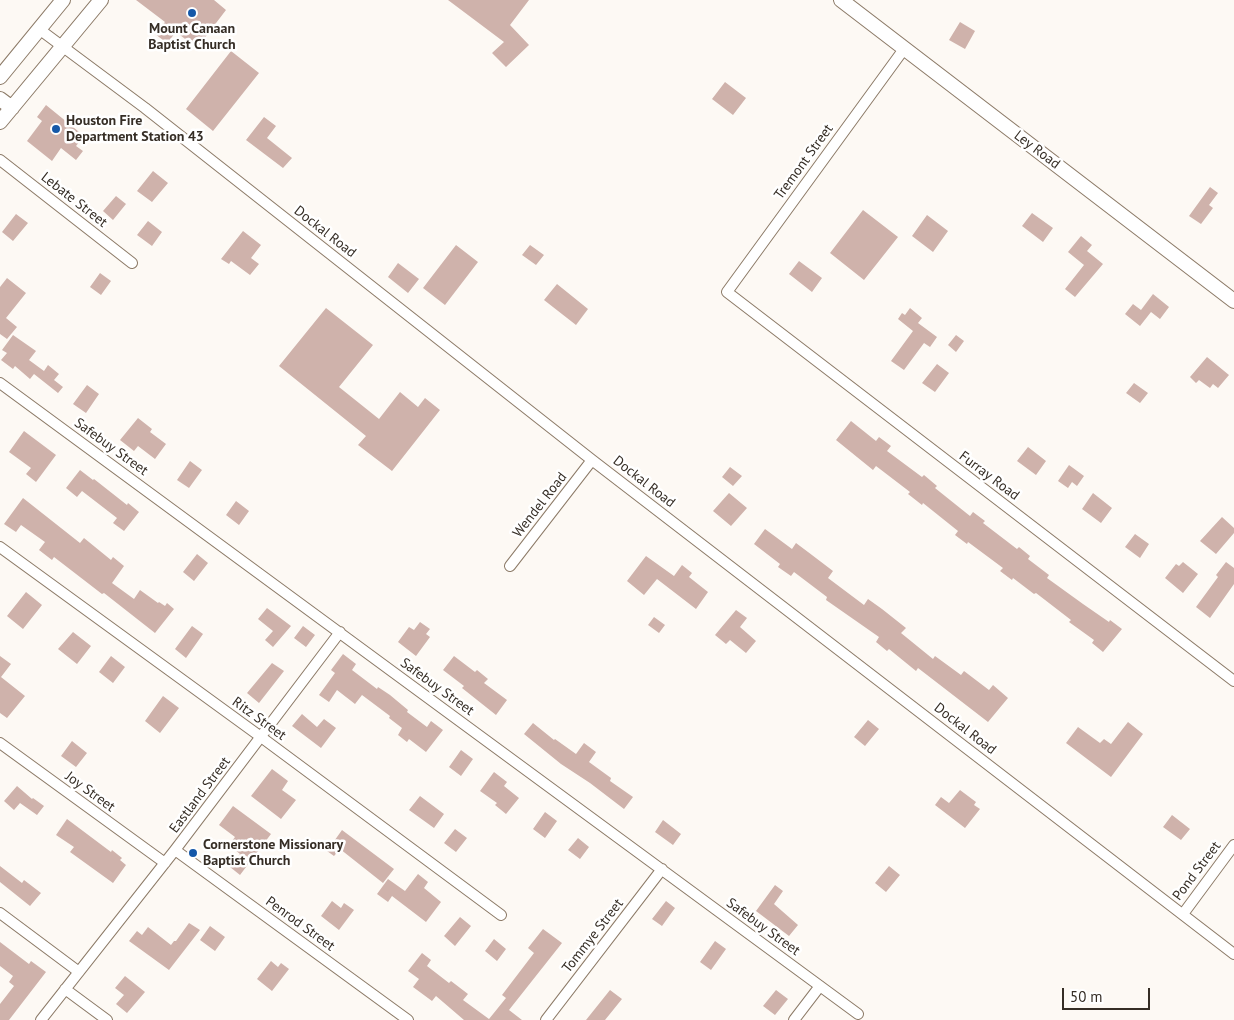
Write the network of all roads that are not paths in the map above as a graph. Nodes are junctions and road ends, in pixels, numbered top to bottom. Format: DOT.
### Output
graph roads {
  1 [pos="63,0"];
  2 [pos="101,0"];
  3 [pos="841,0"];
  4 [pos="39,28"];
  5 [pos="62,47"];
  6 [pos="904,49"];
  7 [pos="0,77"];
  8 [pos="0,99"];
  9 [pos="12,108"];
  10 [pos="0,122"];
  11 [pos="0,160"];
  12 [pos="132,263"];
  13 [pos="726,292"];
  14 [pos="1234,300"];
  15 [pos="0,383"];
  16 [pos="592,460"];
  17 [pos="0,547"];
  18 [pos="510,566"];
  19 [pos="340,632"];
  20 [pos="1234,681"];
  21 [pos="261,737"];
  22 [pos="0,743"];
  23 [pos="1234,845"];
  24 [pos="175,850"];
  25 [pos="165,863"];
  26 [pos="662,869"];
  27 [pos="0,913"];
  28 [pos="1183,914"];
  29 [pos="501,915"];
  30 [pos="1234,954"];
  31 [pos="79,972"];
  32 [pos="820,986"];
  33 [pos="65,989"];
  34 [pos="858,1014"];
  35 [pos="41,1020"];
  36 [pos="107,1020"];
  37 [pos="408,1020"];
  38 [pos="546,1020"];
  39 [pos="794,1020"];
  1 -- 4 [label="main road"];
  2 -- 5 [label="main road"];
  3 -- 6 [label="main road, Ley Road"];
  4 -- 5 [label="street, Dockal Road"];
  4 -- 7 [label="main road"];
  5 -- 9 [label="main road"];
  5 -- 16 [label="street, Dockal Road"];
  6 -- 13 [label="street, Tremont Street"];
  6 -- 14 [label="main road, Ley Road"];
  8 -- 9 [label="main road"];
  9 -- 10 [label="main road"];
  11 -- 12 [label="street, Lebate Street"];
  13 -- 20 [label="street, Furray Road"];
  15 -- 19 [label="street, Safebuy Street"];
  16 -- 18 [label="street, Wendel Road"];
  16 -- 28 [label="street, Dockal Road"];
  17 -- 21 [label="street, Ritz Street"];
  19 -- 21 [label="street, Eastland Street"];
  19 -- 26 [label="street, Safebuy Street"];
  21 -- 24 [label="street, Eastland Street"];
  21 -- 29 [label="street, Ritz Street"];
  22 -- 25 [label="street, Joy Street"];
  23 -- 28 [label="street, Pond Street"];
  24 -- 25 [label="street, Eastland Street"];
  24 -- 37 [label="street, Penrod Street"];
  25 -- 31 [label="street, Eastland Street"];
  26 -- 32 [label="street, Safebuy Street"];
  26 -- 38 [label="street, Tommye Street"];
  27 -- 31 [label="street"];
  28 -- 30 [label="street, Dockal Road"];
  31 -- 33 [label="street, Eastland Street"];
  32 -- 34 [label="street, Safebuy Street"];
  32 -- 39 [label="street"];
  33 -- 35 [label="street"];
  33 -- 36 [label="street"];
}
